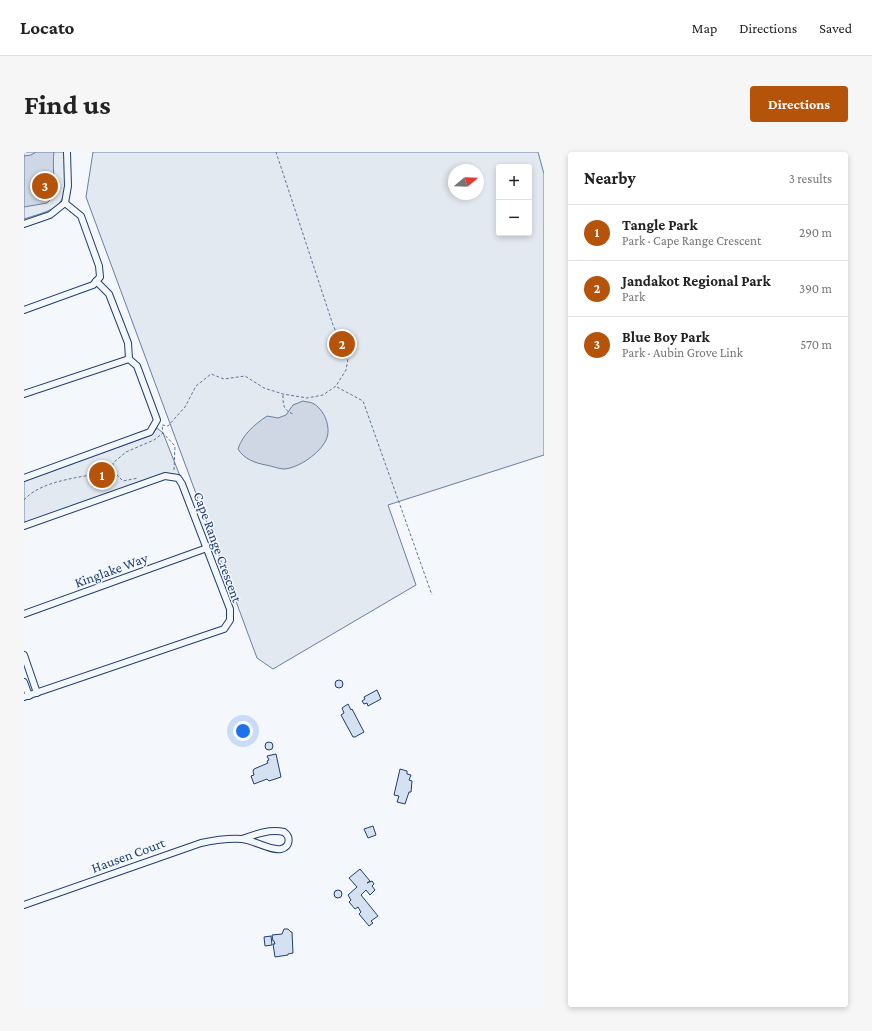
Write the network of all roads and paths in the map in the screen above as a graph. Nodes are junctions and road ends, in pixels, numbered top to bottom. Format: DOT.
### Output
graph roads {
  1 [pos="67,152"];
  2 [pos="276,152"];
  3 [pos="65,203"];
  4 [pos="24,224"];
  5 [pos="96,281"];
  6 [pos="24,310"];
  7 [pos="130,359"];
  8 [pos="336,386"];
  9 [pos="24,394"];
  10 [pos="283,394"];
  11 [pos="293,414"];
  12 [pos="163,433"];
  13 [pos="170,470"];
  14 [pos="113,471"];
  15 [pos="24,478"];
  16 [pos="139,478"];
  17 [pos="24,496"];
  18 [pos="28,496"];
  19 [pos="24,500"];
  20 [pos="24,526"];
  21 [pos="207,548"];
  22 [pos="432,595"];
  23 [pos="24,614"];
  24 [pos="24,655"];
  25 [pos="24,682"];
  26 [pos="38,693"];
  27 [pos="26,696"];
  28 [pos="242,839"];
  29 [pos="24,905"];
  1 -- 3 [label="street"];
  2 -- 8 [label="path"];
  3 -- 4 [label="street"];
  3 -- 5 [label="street"];
  5 -- 6 [label="street"];
  5 -- 7 [label="street"];
  7 -- 9 [label="street"];
  7 -- 15 [label="street"];
  8 -- 10 [label="path"];
  8 -- 22 [label="path"];
  10 -- 11 [label="path"];
  10 -- 12 [label="path"];
  12 -- 13 [label="path"];
  12 -- 14 [label="path"];
  14 -- 16 [label="path"];
  14 -- 18 [label="path"];
  17 -- 18 [label="path"];
  18 -- 19 [label="path"];
  20 -- 21 [label="street, Cape Range Crescent"];
  21 -- 23 [label="street, Kinglake Way"];
  21 -- 26 [label="street, Cape Range Crescent"];
  24 -- 26 [label="street"];
  25 -- 27 [label="street"];
  26 -- 27 [label="street, Cape Range Crescent"];
  28 -- 28 [label="street, Hausen Court"];
  28 -- 29 [label="street, Hausen Court"];
}
